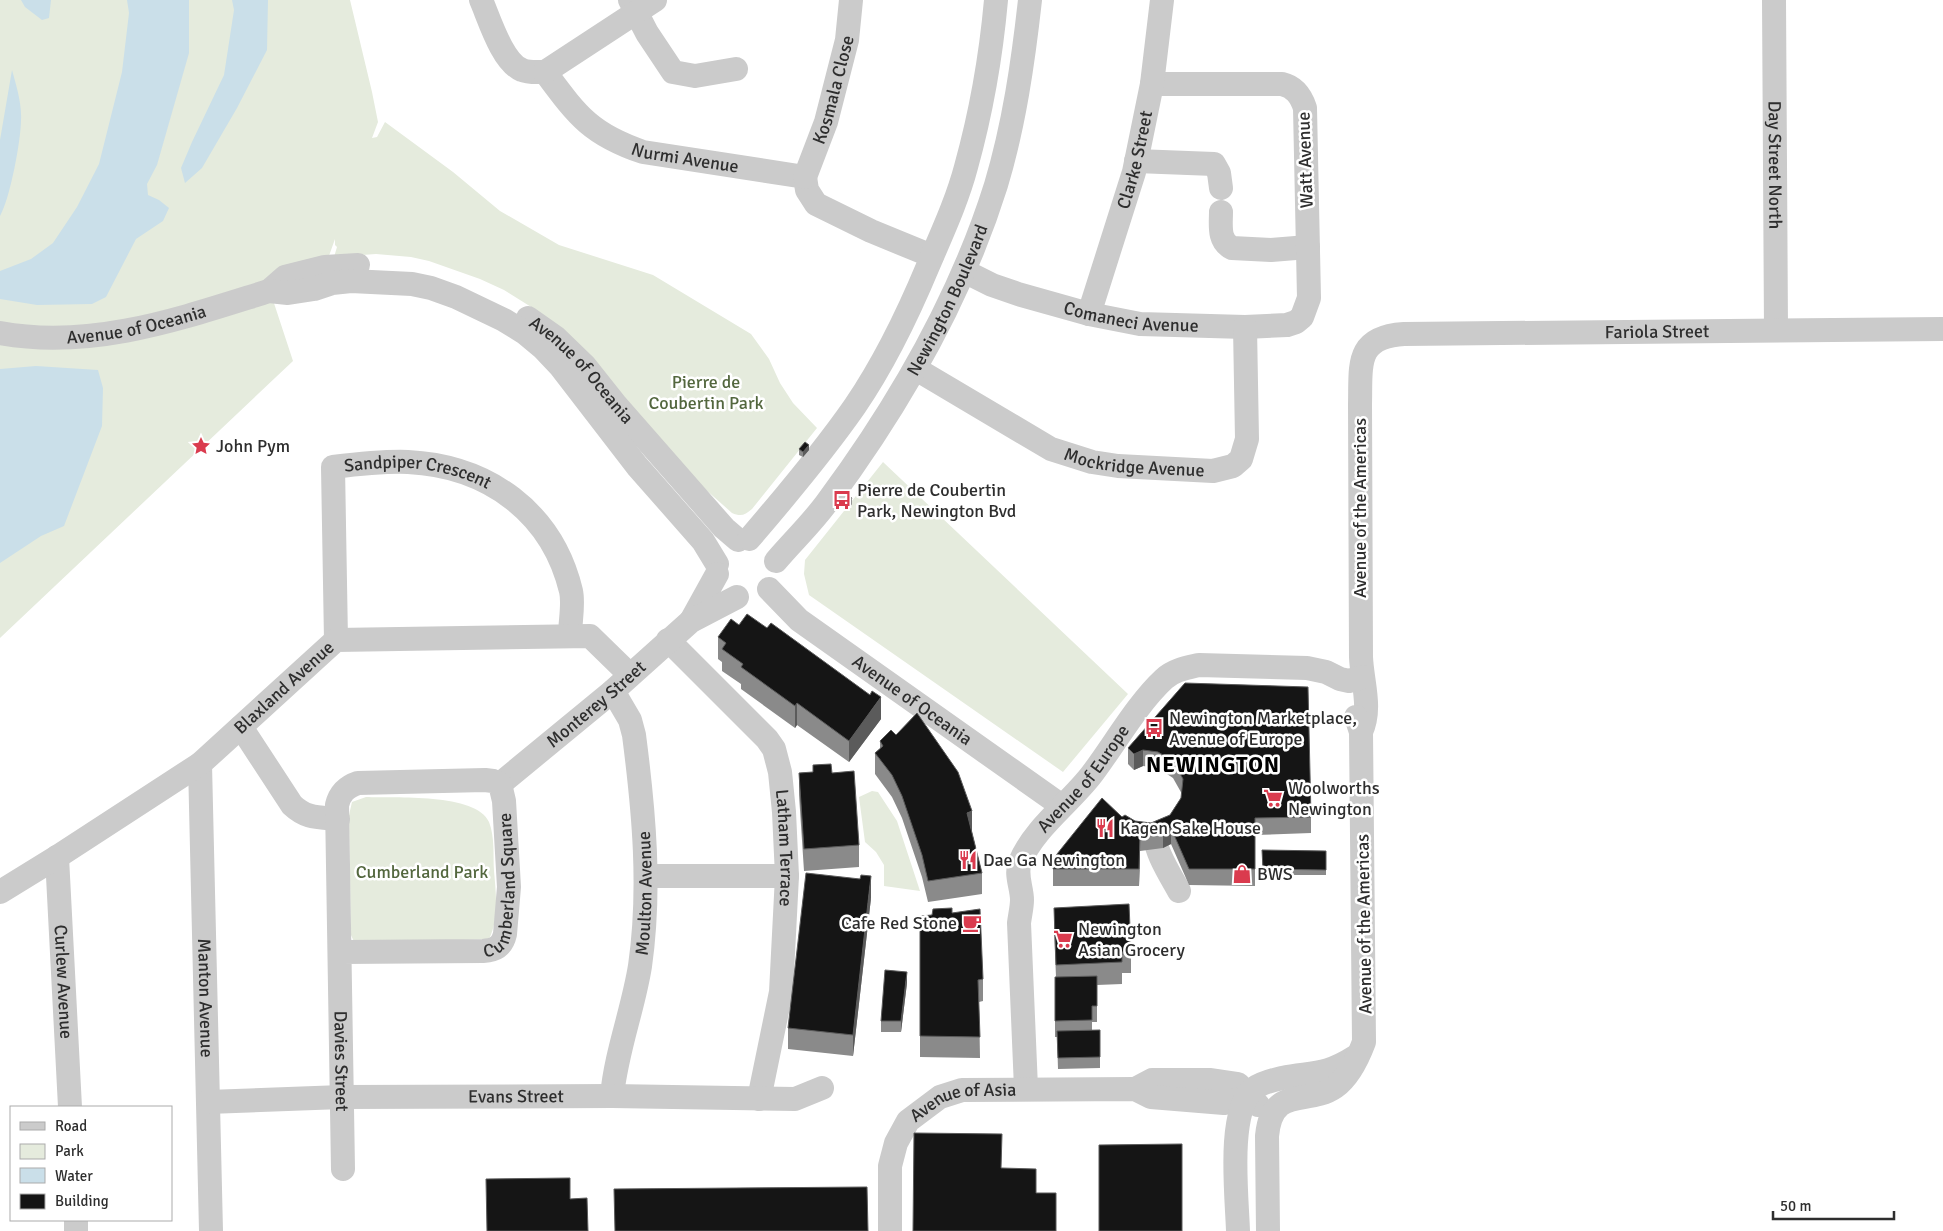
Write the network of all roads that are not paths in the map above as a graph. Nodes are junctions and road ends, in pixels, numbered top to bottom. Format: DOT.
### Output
graph roads {
  1 [pos="481,0"];
  2 [pos="851,0"];
  3 [pos="996,0"];
  4 [pos="1030,0"];
  5 [pos="1162,0"];
  6 [pos="1774,0"];
  7 [pos="640,4"];
  8 [pos="736,69"];
  9 [pos="545,72"];
  10 [pos="1152,84"];
  11 [pos="1136,161"];
  12 [pos="805,177"];
  13 [pos="1221,188"];
  14 [pos="1222,212"];
  15 [pos="1308,247"];
  16 [pos="932,256"];
  17 [pos="964,271"];
  18 [pos="269,291"];
  19 [pos="1089,314"];
  20 [pos="1302,317"];
  21 [pos="1245,327"];
  22 [pos="1943,329"];
  23 [pos="1776,330"];
  24 [pos="0,333"];
  25 [pos="1372,343"];
  26 [pos="916,369"];
  27 [pos="743,539"];
  28 [pos="776,561"];
  29 [pos="717,569"];
  30 [pos="769,589"];
  31 [pos="737,597"];
  32 [pos="691,621"];
  33 [pos="570,636"];
  34 [pos="336,640"];
  35 [pos="668,640"];
  36 [pos="630,675"];
  37 [pos="1351,678"];
  38 [pos="613,691"];
  39 [pos="240,727"];
  40 [pos="1362,732"];
  41 [pos="200,764"];
  42 [pos="500,784"];
  43 [pos="1062,806"];
  44 [pos="338,819"];
  45 [pos="1156,834"];
  46 [pos="57,857"];
  47 [pos="646,876"];
  48 [pos="787,876"];
  49 [pos="1179,891"];
  50 [pos="0,892"];
  51 [pos="341,952"];
  52 [pos="1359,1055"];
  53 [pos="822,1088"];
  54 [pos="1026,1088"];
  55 [pos="612,1096"];
  56 [pos="342,1097"];
  57 [pos="1248,1097"];
  58 [pos="759,1099"];
  59 [pos="208,1102"];
  60 [pos="70,1106"];
  61 [pos="1272,1114"];
  62 [pos="343,1168"];
  63 [pos="211,1231"];
  64 [pos="890,1231"];
  65 [pos="1238,1231"];
  66 [pos="1268,1231"];
  1 -- 9 [label="street"];
  2 -- 12 [label="street, Kosmala Close"];
  3 -- 16 [label="street, Newington Boulevard"];
  4 -- 17 [label="street, Newington Boulevard"];
  5 -- 10 [label="street, Clarke Street"];
  6 -- 23 [label="street, Day Street North"];
  7 -- 8 [label="street"];
  7 -- 9 [label="street"];
  9 -- 12 [label="street, Nurmi Avenue"];
  10 -- 11 [label="street, Clarke Street"];
  10 -- 15 [label="street, Watt Avenue"];
  11 -- 13 [label="street"];
  11 -- 19 [label="street, Clarke Street"];
  12 -- 16 [label="street"];
  14 -- 15 [label="street"];
  15 -- 20 [label="street, Watt Avenue"];
  16 -- 27 [label="street, Newington Boulevard"];
  17 -- 19 [label="street, Comaneci Avenue"];
  17 -- 26 [label="street, Newington Boulevard"];
  18 -- 24 [label="street, Avenue of Oceania"];
  18 -- 27 [label="street, Avenue of Oceania"];
  18 -- 29 [label="street, Avenue of Oceania"];
  19 -- 21 [label="street, Comaneci Avenue"];
  20 -- 21 [label="street, Comaneci Avenue"];
  21 -- 26 [label="street, Mockridge Avenue"];
  22 -- 23 [label="street, Fariola Street"];
  23 -- 25 [label="street, Fariola Street"];
  25 -- 37 [label="street, Avenue of the Americas"];
  26 -- 28 [label="street, Newington Boulevard"];
  27 -- 28 [label="street"];
  27 -- 29 [label="street"];
  28 -- 30 [label="street"];
  29 -- 31 [label="street"];
  29 -- 32 [label="street, Monterey Street"];
  30 -- 31 [label="street"];
  30 -- 43 [label="street, Avenue of Oceania"];
  31 -- 32 [label="street, Monterey Street"];
  32 -- 35 [label="street, Monterey Street"];
  33 -- 34 [label="street, Blaxland Avenue"];
  33 -- 34 [label="street, Sandpiper Crescent"];
  33 -- 36 [label="street, Blaxland Avenue"];
  34 -- 39 [label="street, Blaxland Avenue"];
  35 -- 36 [label="street, Monterey Street"];
  35 -- 48 [label="street, Latham Terrace"];
  36 -- 38 [label="street, Monterey Street"];
  37 -- 40 [label="street, Avenue of the Americas"];
  37 -- 40 [label="street, Avenue of the Americas"];
  37 -- 43 [label="street, Avenue of Europe"];
  38 -- 42 [label="street, Monterey Street"];
  38 -- 47 [label="street, Moulton Avenue"];
  39 -- 41 [label="street, Blaxland Avenue"];
  39 -- 44 [label="street"];
  40 -- 52 [label="street, Avenue of the Americas"];
  41 -- 46 [label="street, Blaxland Avenue"];
  41 -- 59 [label="street, Manton Avenue"];
  42 -- 44 [label="street, Cumberland Square"];
  42 -- 51 [label="street, Cumberland Square"];
  43 -- 54 [label="street, Avenue of Europe"];
  44 -- 51 [label="street, Cumberland Square"];
  45 -- 49 [label="street"];
  46 -- 50 [label="street, Blaxland Avenue"];
  46 -- 60 [label="street, Curlew Avenue"];
  47 -- 48 [label="street"];
  47 -- 55 [label="street, Moulton Avenue"];
  48 -- 58 [label="street, Latham Terrace"];
  51 -- 56 [label="street, Davies Street"];
  52 -- 57 [label="street"];
  52 -- 61 [label="street, Avenue of the Americas"];
  53 -- 58 [label="street, Evans Street"];
  54 -- 57 [label="street, Avenue of Asia"];
  54 -- 64 [label="street, Avenue of Asia"];
  55 -- 56 [label="street, Evans Street"];
  55 -- 58 [label="street, Evans Street"];
  56 -- 59 [label="street, Evans Street"];
  56 -- 62 [label="street, Davies Street"];
  57 -- 61 [label="street, Avenue of Asia"];
  57 -- 65 [label="street"];
  59 -- 63 [label="street, Manton Avenue"];
  61 -- 66 [label="street"];
}
